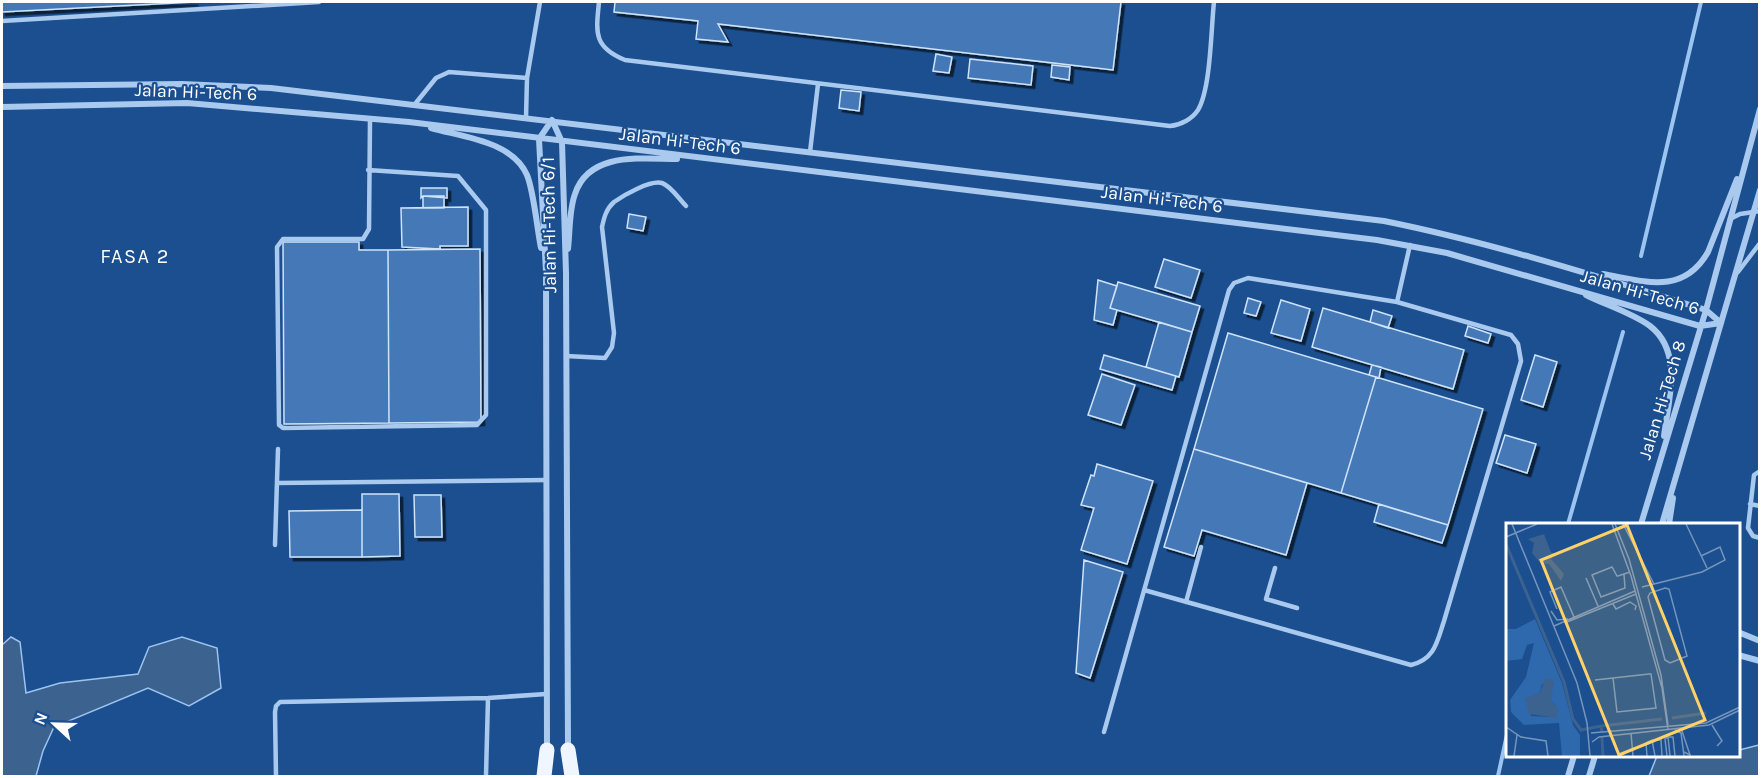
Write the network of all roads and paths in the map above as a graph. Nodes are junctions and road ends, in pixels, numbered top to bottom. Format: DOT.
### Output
graph roads {
  1 [pos="319,2"];
  2 [pos="540,2"];
  3 [pos="599,2"];
  4 [pos="1214,2"];
  5 [pos="2,21"];
  6 [pos="527,78"];
  7 [pos="818,84"];
  8 [pos="2,86"];
  9 [pos="415,104"];
  10 [pos="2,107"];
  11 [pos="1760,110"];
  12 [pos="526,118"];
  13 [pos="370,119"];
  14 [pos="552,120"];
  15 [pos="409,122"];
  16 [pos="539,139"];
  17 [pos="562,142"];
  18 [pos="810,152"];
  19 [pos="1746,155"];
  20 [pos="702,159"];
  21 [pos="368,170"];
  22 [pos="1760,190"];
  23 [pos="686,206"];
  24 [pos="1757,211"];
  25 [pos="1731,219"];
  26 [pos="1760,243"];
  27 [pos="1410,245"];
  28 [pos="1579,270"];
  29 [pos="546,272"];
  30 [pos="566,273"];
  31 [pos="1735,276"];
  32 [pos="1571,288"];
  33 [pos="1397,302"];
  34 [pos="1706,309"];
  35 [pos="1721,323"];
  36 [pos="1700,326"];
  37 [pos="566,356"];
  38 [pos="278,448"];
  39 [pos="1661,455"];
  40 [pos="1760,471"];
  41 [pos="1676,476"];
  42 [pos="547,480"];
  43 [pos="277,483"];
  44 [pos="1750,504"];
  45 [pos="1760,506"];
  46 [pos="1642,523"];
  47 [pos="1663,523"];
  48 [pos="1669,523"];
  49 [pos="1760,538"];
  50 [pos="275,545"];
  51 [pos="1201,547"];
  52 [pos="1275,568"];
  53 [pos="1144,590"];
  54 [pos="1186,602"];
  55 [pos="1297,608"];
  56 [pos="1740,635"];
  57 [pos="1760,642"];
  58 [pos="1740,656"];
  59 [pos="1759,661"];
  60 [pos="546,694"];
  61 [pos="488,698"];
  62 [pos="1104,732"];
  63 [pos="547,750"];
  64 [pos="568,750"];
  65 [pos="1574,757"];
  66 [pos="1595,757"];
  67 [pos="276,777"];
  68 [pos="486,777"];
  69 [pos="545,777"];
  70 [pos="570,777"];
  71 [pos="1568,777"];
  72 [pos="1589,777"];
  1 -- 5 [label="lane"];
  2 -- 6 [label="lane"];
  3 -- 7 [label="lane"];
  4 -- 7 [label="lane"];
  6 -- 9 [label="lane"];
  6 -- 12 [label="lane"];
  7 -- 18 [label="lane"];
  8 -- 9 [label="street, Jalan Hi-Tech 6"];
  9 -- 12 [label="street, Jalan Hi-Tech 6"];
  10 -- 13 [label="street, Jalan Hi-Tech 6"];
  11 -- 19 [label="street, Jalan Hi-Tech 8"];
  12 -- 14 [label="street, Jalan Hi-Tech 6"];
  13 -- 15 [label="street, Jalan Hi-Tech 6"];
  13 -- 21 [label="lane"];
  14 -- 16 [label="street, Jalan Hi-Tech 6/1"];
  14 -- 17 [label="street, Jalan Hi-Tech 6/1"];
  14 -- 18 [label="street, Jalan Hi-Tech 6"];
  15 -- 16 [label="street, Jalan Hi-Tech 6"];
  15 -- 29 [label="street"];
  16 -- 17 [label="street, Jalan Hi-Tech 6"];
  16 -- 29 [label="street, Jalan Hi-Tech 6/1"];
  17 -- 20 [label="street, Jalan Hi-Tech 6"];
  17 -- 30 [label="street, Jalan Hi-Tech 6/1"];
  18 -- 28 [label="street, Jalan Hi-Tech 6"];
  19 -- 25 [label="street, Jalan Hi-Tech 8"];
  19 -- 28 [label="street"];
  20 -- 27 [label="street, Jalan Hi-Tech 6"];
  20 -- 30 [label="street"];
  21 -- 21 [label="lane"];
  22 -- 24 [label="street, Jalan Hi-Tech 8"];
  23 -- 37 [label="lane"];
  24 -- 25 [label="lane"];
  24 -- 31 [label="street, Jalan Hi-Tech 8"];
  25 -- 34 [label="street, Jalan Hi-Tech 8"];
  26 -- 31 [label="lane"];
  27 -- 32 [label="street, Jalan Hi-Tech 6"];
  27 -- 33 [label="lane"];
  28 -- 34 [label="street, Jalan Hi-Tech 6"];
  29 -- 42 [label="street, Jalan Hi-Tech 6/1"];
  30 -- 37 [label="street, Jalan Hi-Tech 6/1"];
  31 -- 35 [label="street, Jalan Hi-Tech 8"];
  32 -- 36 [label="street, Jalan Hi-Tech 6"];
  32 -- 39 [label="street"];
  33 -- 53 [label="lane"];
  33 -- 54 [label="lane"];
  34 -- 35 [label="street, Jalan Hi-Tech 6"];
  34 -- 36 [label="street, Jalan Hi-Tech 8"];
  35 -- 36 [label="street, Jalan Hi-Tech 6"];
  35 -- 41 [label="street, Jalan Hi-Tech 8"];
  36 -- 39 [label="street, Jalan Hi-Tech 8"];
  37 -- 64 [label="street, Jalan Hi-Tech 6/1"];
  38 -- 43 [label="lane"];
  39 -- 46 [label="street, Jalan Hi-Tech 8"];
  40 -- 44 [label="lane"];
  41 -- 47 [label="street, Jalan Hi-Tech 8"];
  41 -- 48 [label="street"];
  42 -- 43 [label="lane"];
  42 -- 60 [label="street, Jalan Hi-Tech 6/1"];
  43 -- 50 [label="lane"];
  44 -- 45 [label="lane"];
  44 -- 49 [label="lane"];
  51 -- 54 [label="lane"];
  52 -- 55 [label="lane"];
  53 -- 54 [label="lane"];
  53 -- 62 [label="lane"];
  56 -- 57 [label="street"];
  58 -- 59 [label="street"];
  60 -- 61 [label="lane"];
  60 -- 63 [label="street, Jalan Hi-Tech 6/1"];
  61 -- 67 [label="lane"];
  61 -- 68 [label="lane"];
  63 -- 69 [label="main road"];
  64 -- 70 [label="main road"];
  65 -- 71 [label="street"];
  66 -- 72 [label="street"];
}
